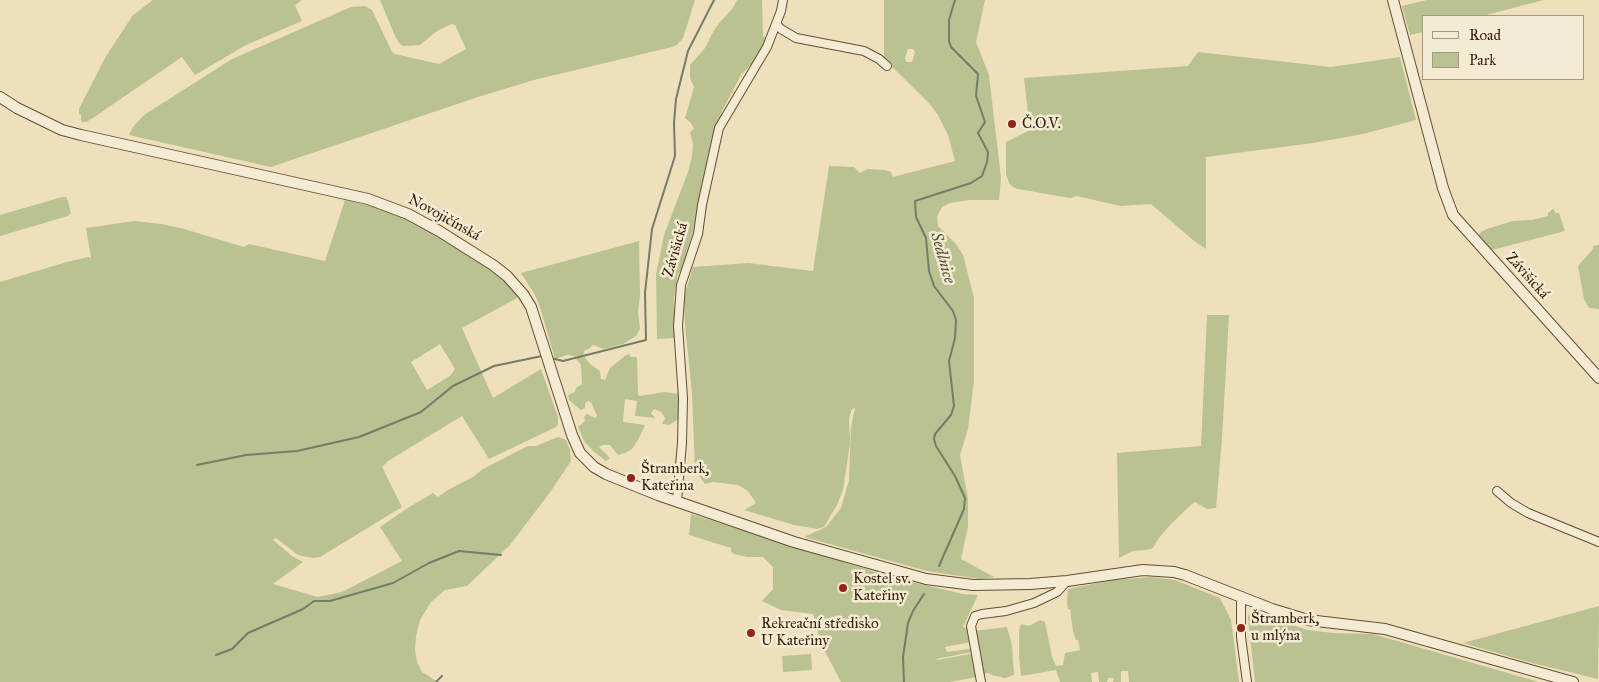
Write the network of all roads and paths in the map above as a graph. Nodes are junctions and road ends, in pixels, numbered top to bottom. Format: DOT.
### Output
graph roads {
  1 [pos="783,0"];
  2 [pos="1393,0"];
  3 [pos="776,24"];
  4 [pos="887,66"];
  5 [pos="0,97"];
  6 [pos="1599,378"];
  7 [pos="1497,491"];
  8 [pos="677,500"];
  9 [pos="1599,542"];
  10 [pos="1067,581"];
  11 [pos="1240,596"];
  12 [pos="981,682"];
  13 [pos="1247,682"];
  14 [pos="1573,682"];
  1 -- 3 [label="street, Závišická"];
  2 -- 6 [label="street, Závišická"];
  3 -- 4 [label="street"];
  3 -- 8 [label="street, Závišická"];
  5 -- 8 [label="street, Novojičínská"];
  7 -- 9 [label="street"];
  8 -- 10 [label="street, Novojičínská"];
  10 -- 11 [label="street, Novojičínská"];
  10 -- 12 [label="street"];
  11 -- 13 [label="street"];
  11 -- 14 [label="street, Novojičínská"];
}
